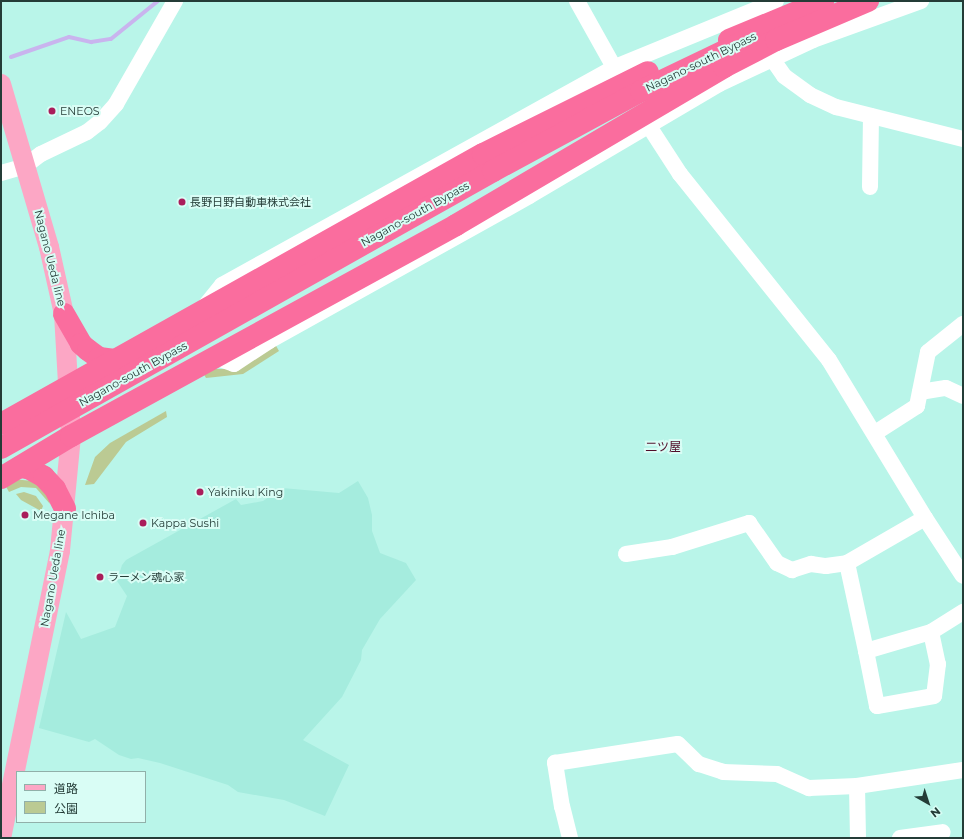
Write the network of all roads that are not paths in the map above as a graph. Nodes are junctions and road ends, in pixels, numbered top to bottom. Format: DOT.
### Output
graph roads {
  1 [pos="175,1"];
  2 [pos="577,1"];
  3 [pos="776,1"];
  4 [pos="823,1"];
  5 [pos="840,1"];
  6 [pos="868,1"];
  7 [pos="921,1"];
  8 [pos="772,38"];
  9 [pos="704,51"];
  10 [pos="613,68"];
  11 [pos="1,84"];
  12 [pos="871,116"];
  13 [pos="649,126"];
  14 [pos="963,139"];
  15 [pos="25,166"];
  16 [pos="1,173"];
  17 [pos="870,187"];
  18 [pos="203,309"];
  19 [pos="64,314"];
  20 [pos="180,323"];
  21 [pos="963,324"];
  22 [pos="217,358"];
  23 [pos="115,360"];
  24 [pos="193,370"];
  25 [pos="70,386"];
  26 [pos="920,392"];
  27 [pos="963,396"];
  28 [pos="1,424"];
  29 [pos="875,433"];
  30 [pos="71,436"];
  31 [pos="1,440"];
  32 [pos="1,448"];
  33 [pos="20,467"];
  34 [pos="1,478"];
  35 [pos="65,509"];
  36 [pos="925,518"];
  37 [pos="626,554"];
  38 [pos="847,563"];
  39 [pos="963,576"];
  40 [pos="963,612"];
  41 [pos="931,632"];
  42 [pos="866,651"];
  43 [pos="963,770"];
  44 [pos="857,786"];
  45 [pos="943,832"];
  46 [pos="1,838"];
  47 [pos="570,838"];
  48 [pos="858,838"];
  49 [pos="900,838"];
  1 -- 15 [label="street"];
  2 -- 10 [label="street"];
  3 -- 10 [label="street"];
  4 -- 8 [label="highway, Nagano-south Bypass"];
  5 -- 8 [label="highway, Nagano-south Bypass"];
  6 -- 8 [label="highway"];
  7 -- 8 [label="street"];
  8 -- 9 [label="highway, Nagano-south Bypass"];
  8 -- 12 [label="street"];
  8 -- 13 [label="street"];
  8 -- 22 [label="highway"];
  8 -- 32 [label="highway, Nagano-south Bypass"];
  9 -- 18 [label="highway"];
  9 -- 31 [label="highway, Nagano-south Bypass"];
  10 -- 13 [label="street"];
  10 -- 18 [label="street"];
  11 -- 15 [label="main road, Nagano Ueda line"];
  12 -- 14 [label="street"];
  12 -- 17 [label="street"];
  13 -- 22 [label="street"];
  13 -- 29 [label="street"];
  15 -- 16 [label="street"];
  15 -- 19 [label="main road, Nagano Ueda line"];
  18 -- 20 [label="highway"];
  19 -- 23 [label="highway"];
  19 -- 25 [label="main road, Nagano Ueda line"];
  20 -- 23 [label="highway"];
  20 -- 24 [label="highway"];
  21 -- 26 [label="street"];
  22 -- 24 [label="highway"];
  23 -- 25 [label="highway"];
  24 -- 30 [label="highway"];
  25 -- 28 [label="highway"];
  25 -- 30 [label="main road, Nagano Ueda line"];
  26 -- 27 [label="street"];
  26 -- 29 [label="street"];
  29 -- 36 [label="street"];
  30 -- 33 [label="highway"];
  30 -- 35 [label="main road, Nagano Ueda line"];
  33 -- 34 [label="highway"];
  33 -- 35 [label="highway"];
  35 -- 46 [label="main road, Nagano Ueda line"];
  36 -- 38 [label="street"];
  36 -- 39 [label="street"];
  37 -- 38 [label="street"];
  38 -- 42 [label="street"];
  40 -- 41 [label="street"];
  41 -- 42 [label="street"];
  41 -- 42 [label="street"];
  43 -- 44 [label="street"];
  44 -- 47 [label="street"];
  44 -- 48 [label="street"];
  45 -- 49 [label="street"];
}
